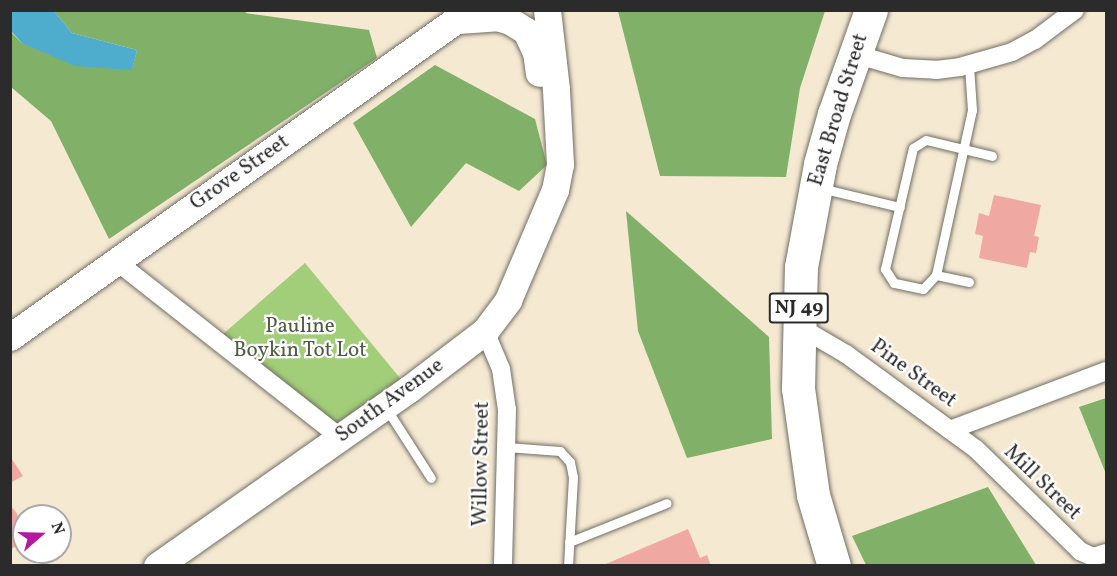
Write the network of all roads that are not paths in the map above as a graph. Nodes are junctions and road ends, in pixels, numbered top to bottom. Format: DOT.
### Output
graph roads {
  1 [pos="547,10"];
  2 [pos="871,10"];
  3 [pos="1075,10"];
  4 [pos="464,15"];
  5 [pos="855,54"];
  6 [pos="969,66"];
  7 [pos="964,149"];
  8 [pos="992,156"];
  9 [pos="556,181"];
  10 [pos="815,187"];
  11 [pos="900,207"];
  12 [pos="116,261"];
  13 [pos="936,275"];
  14 [pos="969,282"];
  15 [pos="798,326"];
  16 [pos="485,331"];
  17 [pos="10,337"];
  18 [pos="1107,371"];
  19 [pos="384,406"];
  20 [pos="950,429"];
  21 [pos="341,438"];
  22 [pos="506,447"];
  23 [pos="431,478"];
  24 [pos="667,503"];
  25 [pos="569,542"];
  26 [pos="1107,553"];
  27 [pos="158,566"];
  28 [pos="503,566"];
  29 [pos="568,566"];
  30 [pos="834,566"];
  1 -- 9 [label="main road, South Avenue"];
  2 -- 5 [label="highway, East Broad Street / NJ 49"];
  3 -- 6 [label="street"];
  4 -- 9 [label="main road"];
  4 -- 12 [label="main road, Grove Street"];
  5 -- 6 [label="street"];
  5 -- 10 [label="highway, East Broad Street / NJ 49"];
  6 -- 7 [label="lane"];
  7 -- 8 [label="lane"];
  7 -- 11 [label="lane"];
  7 -- 13 [label="lane"];
  9 -- 16 [label="main road, South Avenue"];
  10 -- 11 [label="lane"];
  10 -- 15 [label="highway, East Broad Street / NJ 49"];
  11 -- 13 [label="lane"];
  12 -- 17 [label="main road, Grove Street"];
  12 -- 21 [label="street"];
  13 -- 14 [label="lane"];
  15 -- 20 [label="street, Pine Street"];
  15 -- 30 [label="highway, East Broad Street / NJ 49"];
  16 -- 19 [label="main road, South Avenue"];
  16 -- 22 [label="street, Willow Street"];
  18 -- 20 [label="street, Pine Street"];
  19 -- 21 [label="main road, South Avenue"];
  19 -- 23 [label="lane"];
  20 -- 26 [label="street, Mill Street"];
  21 -- 27 [label="main road, South Avenue"];
  22 -- 25 [label="lane"];
  22 -- 28 [label="street, Willow Street"];
  24 -- 25 [label="lane"];
  25 -- 29 [label="lane"];
}
